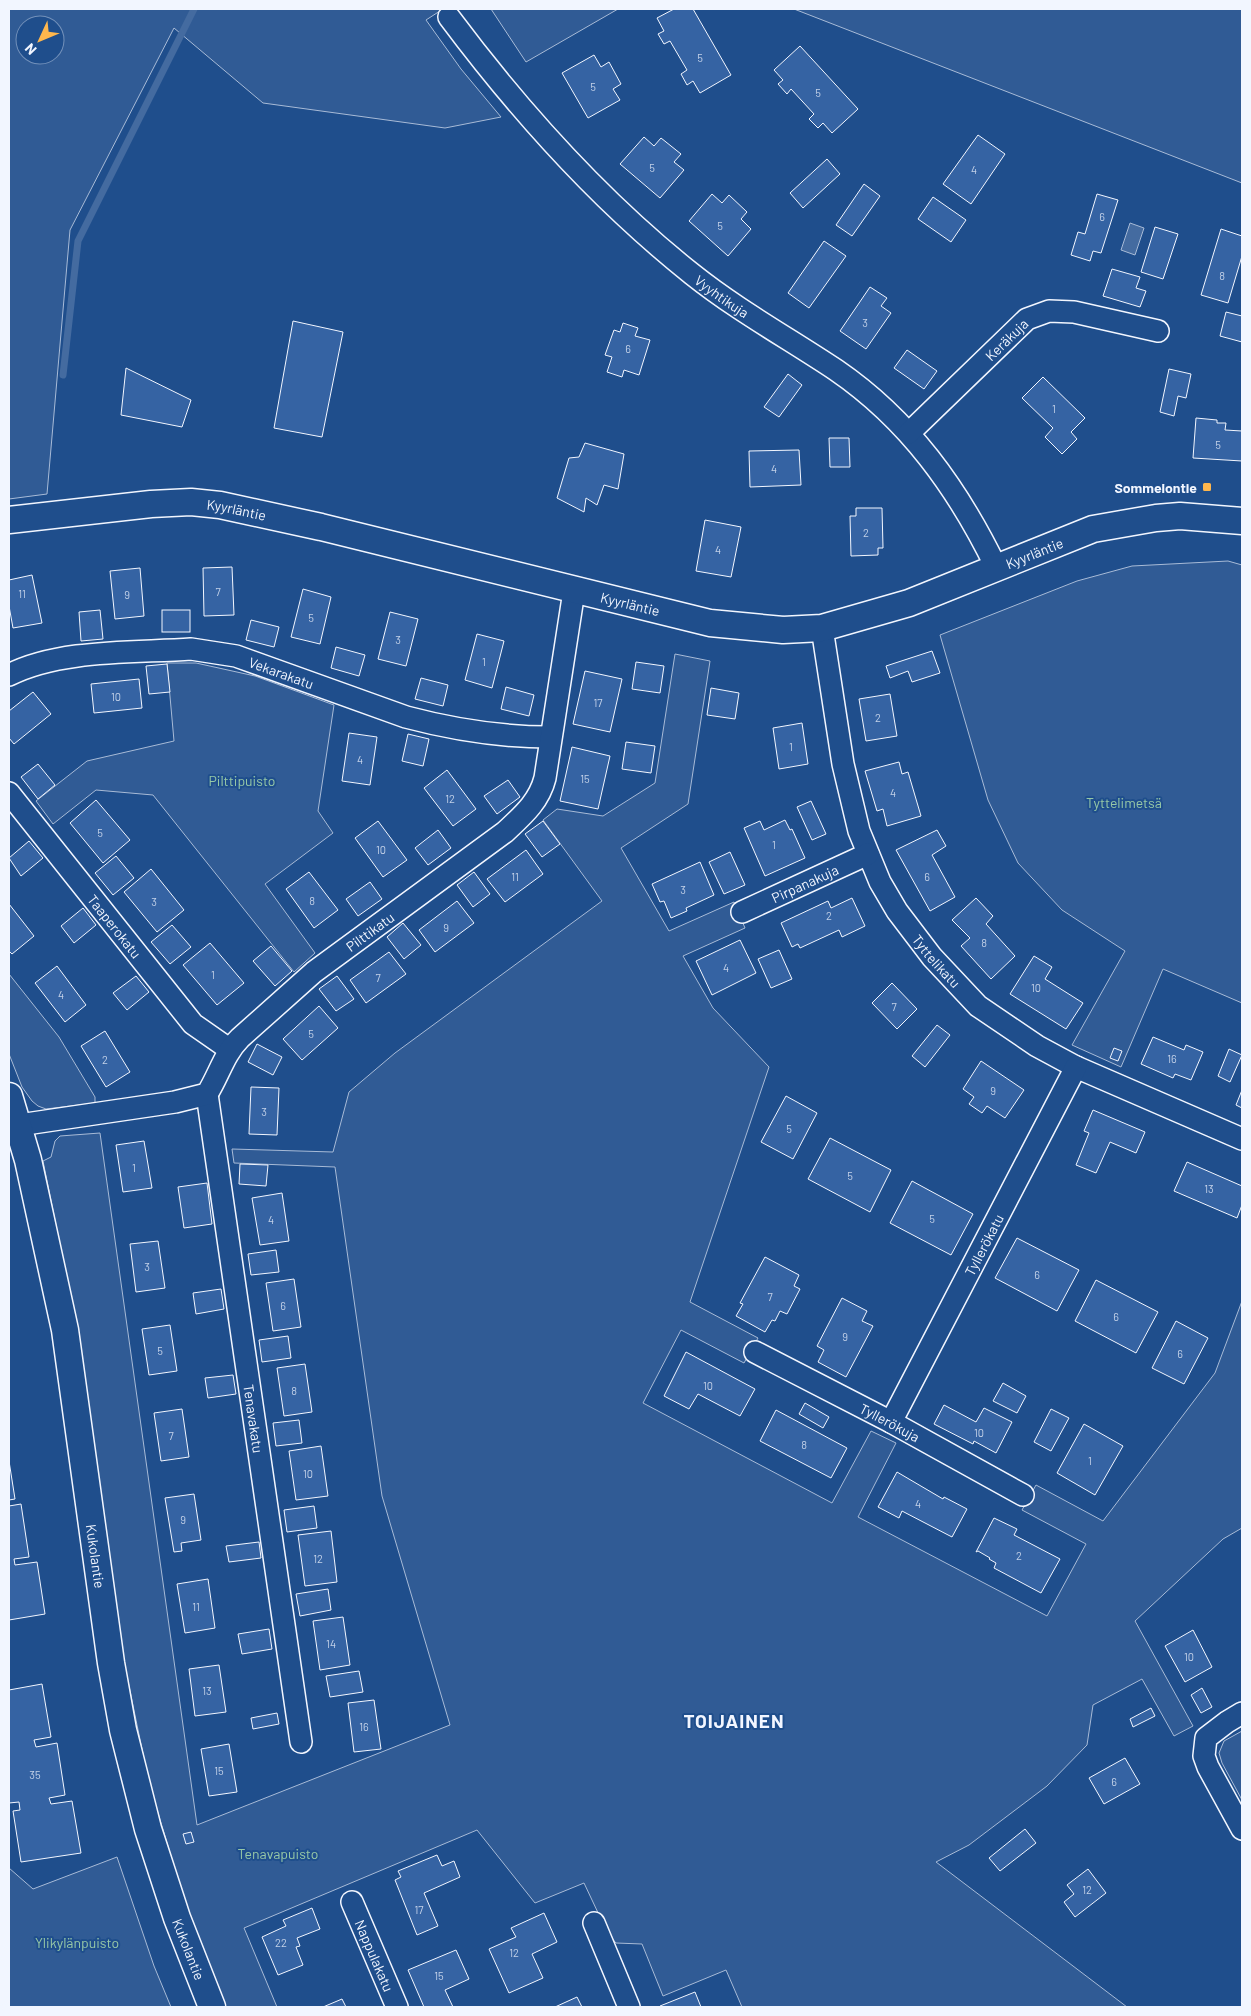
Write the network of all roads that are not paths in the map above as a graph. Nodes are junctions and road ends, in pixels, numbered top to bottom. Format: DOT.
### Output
graph roads {
  1 [pos="449,17"];
  2 [pos="1158,331"];
  3 [pos="909,433"];
  4 [pos="9,520"];
  5 [pos="1242,521"];
  6 [pos="996,567"];
  7 [pos="574,591"];
  8 [pos="822,628"];
  9 [pos="9,675"];
  10 [pos="550,737"];
  11 [pos="9,793"];
  12 [pos="868,854"];
  13 [pos="742,912"];
  14 [pos="229,1049"];
  15 [pos="1076,1066"];
  16 [pos="207,1094"];
  17 [pos="9,1096"];
  18 [pos="19,1124"];
  19 [pos="1242,1139"];
  20 [pos="755,1352"];
  21 [pos="891,1422"];
  22 [pos="1023,1495"];
  23 [pos="1242,1713"];
  24 [pos="301,1742"];
  25 [pos="1242,1829"];
  26 [pos="352,1902"];
  27 [pos="594,1923"];
  28 [pos="212,2007"];
  29 [pos="397,2007"];
  30 [pos="629,2007"];
  1 -- 3 [label="street, Vyyhtikuja"];
  2 -- 3 [label="street, Keräkuja"];
  3 -- 6 [label="street, Vyyhtikuja"];
  4 -- 7 [label="street, Kyyrläntie"];
  5 -- 6 [label="street, Kyyrläntie"];
  6 -- 8 [label="street, Kyyrläntie"];
  7 -- 8 [label="street, Kyyrläntie"];
  7 -- 10 [label="street, Pilttikatu"];
  8 -- 12 [label="street, Tyttelikatu"];
  9 -- 10 [label="street, Vekarakatu"];
  10 -- 14 [label="street, Pilttikatu"];
  11 -- 14 [label="street, Taaperokatu"];
  12 -- 13 [label="street, Pirpanakuja"];
  12 -- 15 [label="street, Tyttelikatu"];
  14 -- 16 [label="street, Pilttikatu"];
  15 -- 19 [label="street, Tyttelikatu"];
  15 -- 21 [label="street, Tyllerökatu"];
  16 -- 18 [label="street"];
  16 -- 24 [label="street, Tenavakatu"];
  17 -- 18 [label="street, Kukolantie"];
  18 -- 28 [label="street, Kukolantie"];
  20 -- 21 [label="street, Tyllerökuja"];
  21 -- 22 [label="street, Tyllerökuja"];
  23 -- 25 [label="street"];
  26 -- 29 [label="street, Nappulakatu"];
  27 -- 30 [label="street"];
}
